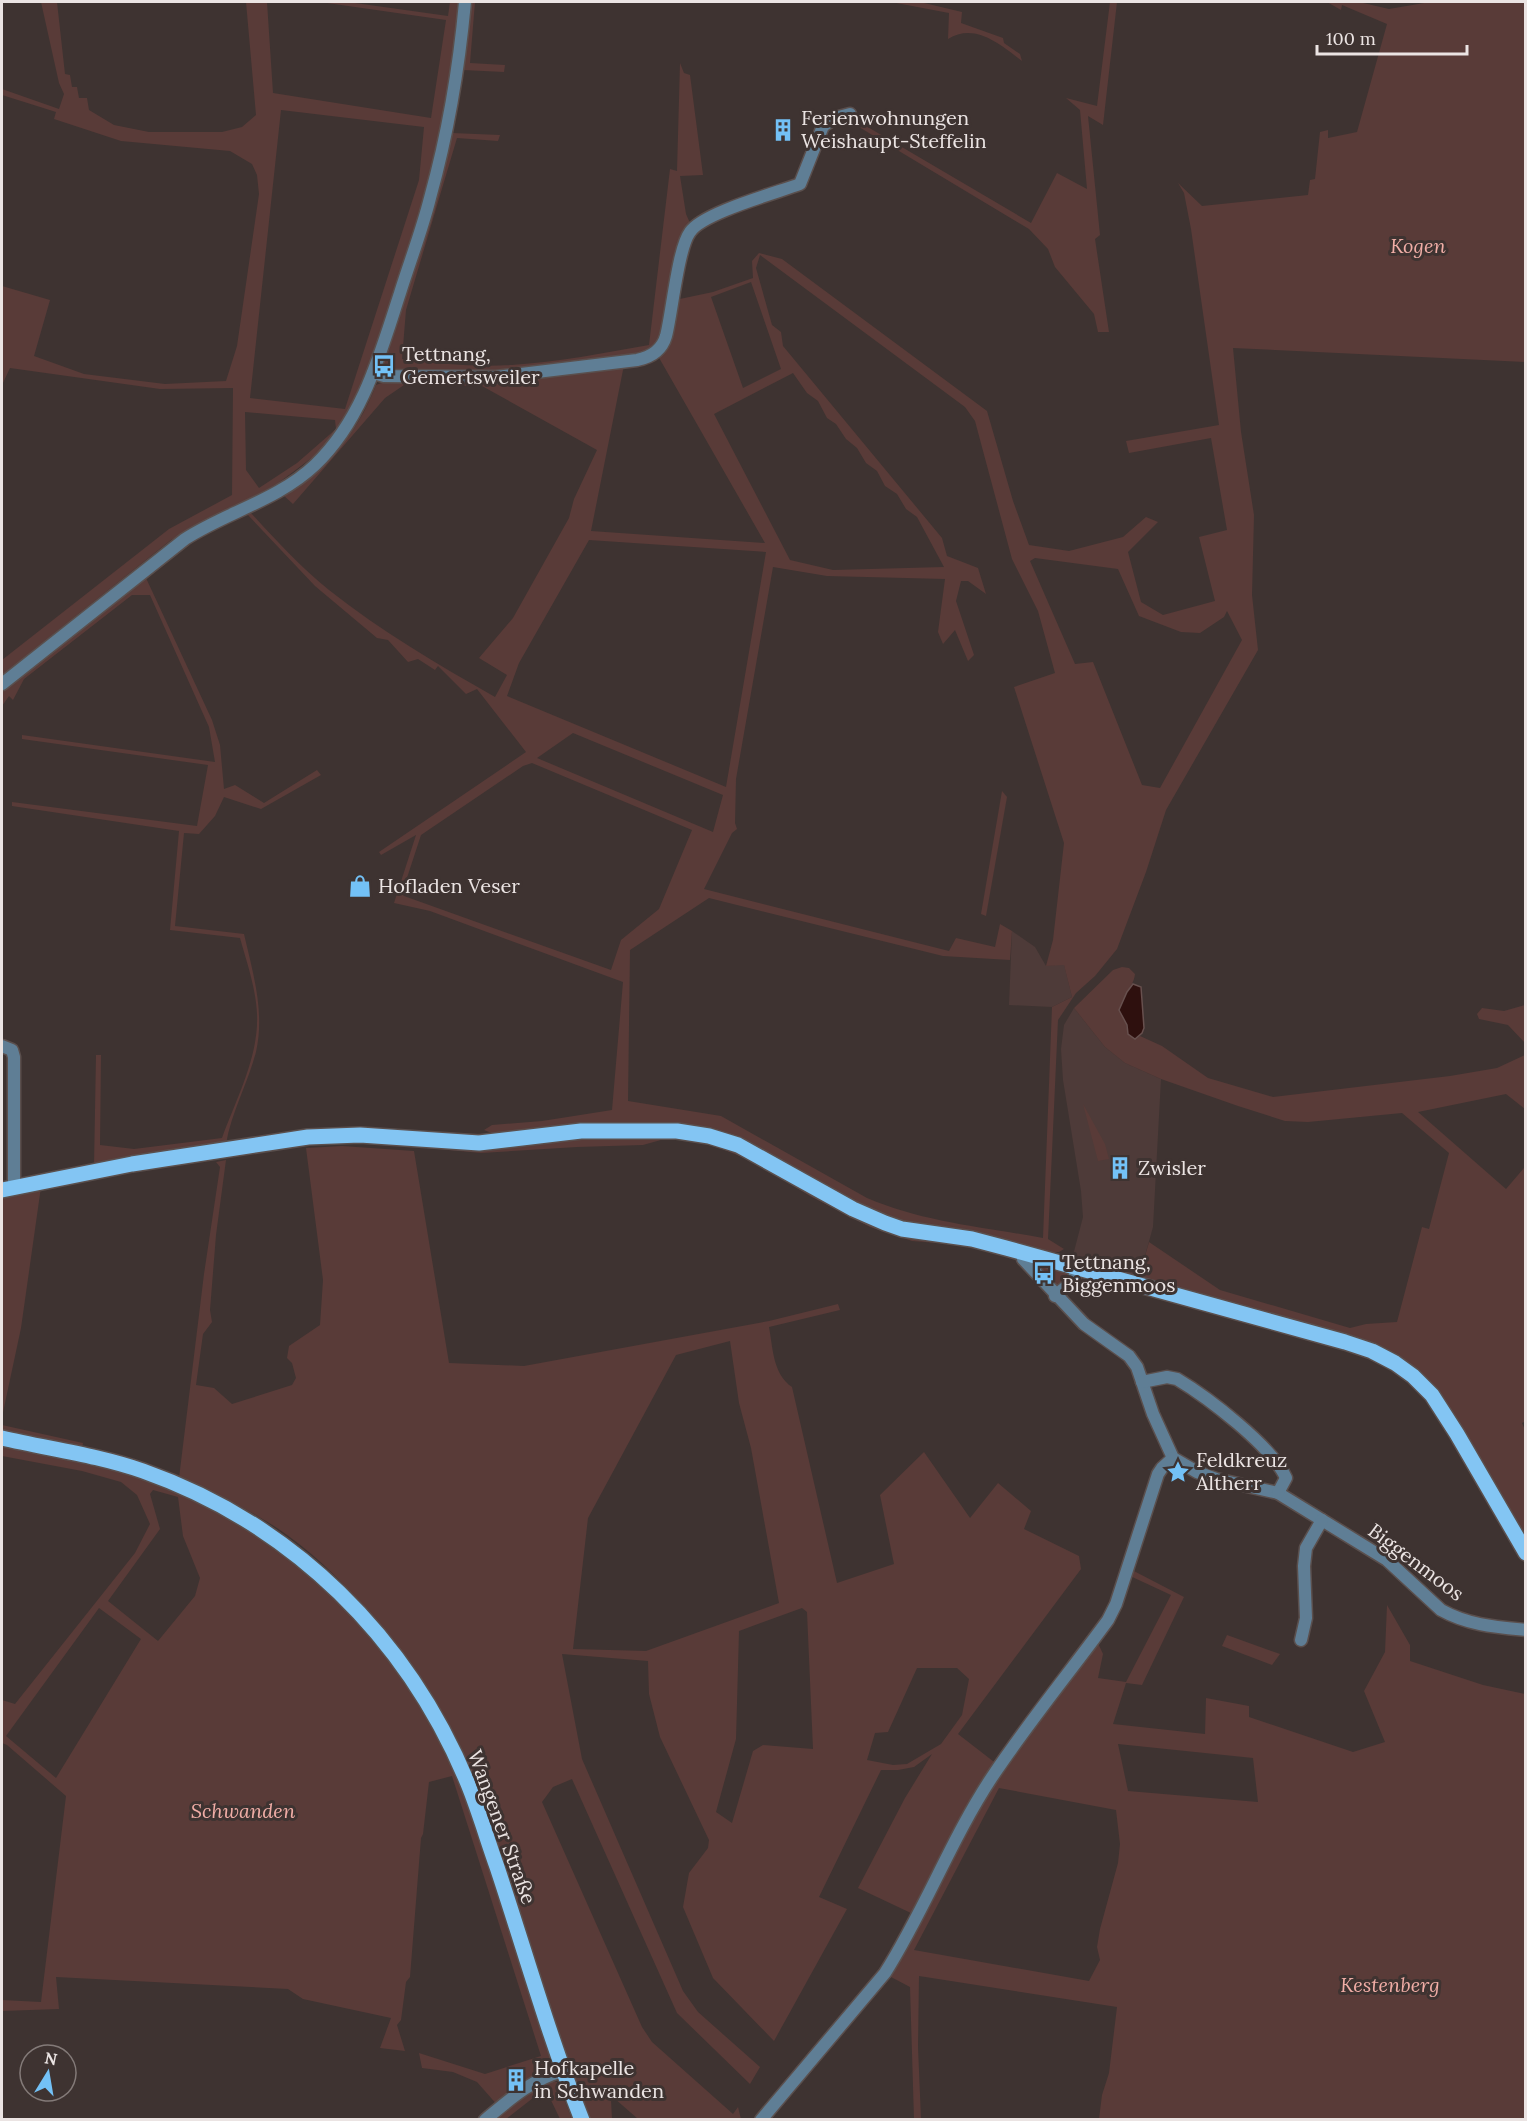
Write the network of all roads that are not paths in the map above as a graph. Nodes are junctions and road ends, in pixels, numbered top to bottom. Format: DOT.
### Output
graph roads {
  1 [pos="465,2"];
  2 [pos="850,114"];
  3 [pos="373,373"];
  4 [pos="2,684"];
  5 [pos="2,1046"];
  6 [pos="8,1189"];
  7 [pos="1022,1252"];
  8 [pos="1077,1268"];
  9 [pos="1055,1296"];
  10 [pos="1142,1382"];
  11 [pos="2,1438"];
  12 [pos="1173,1458"];
  13 [pos="1278,1494"];
  14 [pos="1322,1520"];
  15 [pos="1526,1553"];
  16 [pos="1526,1630"];
  17 [pos="1301,1640"];
  18 [pos="563,2071"];
  19 [pos="485,2120"];
  20 [pos="582,2120"];
  21 [pos="762,2120"];
  1 -- 3 [label="street"];
  2 -- 3 [label="street"];
  3 -- 4 [label="street"];
  5 -- 6 [label="street"];
  6 -- 7 [label="main road"];
  7 -- 8 [label="main road"];
  7 -- 9 [label="street"];
  8 -- 9 [label="street"];
  8 -- 15 [label="main road"];
  9 -- 10 [label="street"];
  10 -- 12 [label="street"];
  10 -- 13 [label="street"];
  11 -- 18 [label="main road, Wangener Straße"];
  12 -- 13 [label="street, Biggenmoos"];
  12 -- 21 [label="street"];
  13 -- 14 [label="street, Biggenmoos"];
  14 -- 16 [label="street, Biggenmoos"];
  14 -- 17 [label="street"];
  18 -- 19 [label="street"];
  18 -- 20 [label="main road, Wangener Straße"];
}
